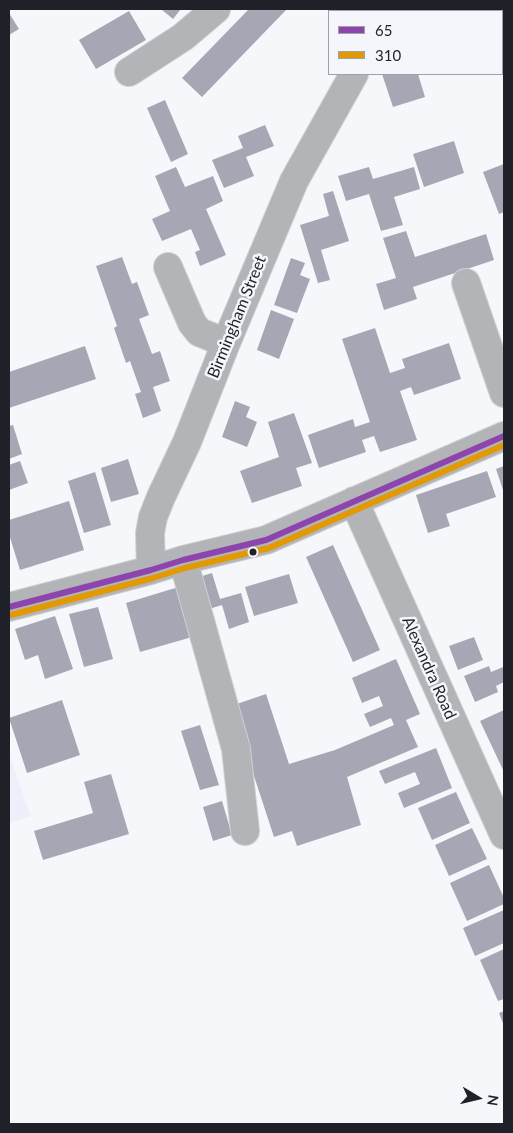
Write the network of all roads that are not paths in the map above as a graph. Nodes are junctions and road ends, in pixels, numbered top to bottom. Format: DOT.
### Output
graph roads {
  1 [pos="216,9"];
  2 [pos="130,72"];
  3 [pos="353,75"];
  4 [pos="168,267"];
  5 [pos="466,283"];
  6 [pos="226,342"];
  7 [pos="504,393"];
  8 [pos="504,436"];
  9 [pos="354,501"];
  10 [pos="183,560"];
  11 [pos="152,570"];
  12 [pos="10,601"];
  13 [pos="245,831"];
  14 [pos="504,835"];
  1 -- 2 [label="street"];
  3 -- 6 [label="street, Birmingham Street"];
  4 -- 6 [label="street"];
  5 -- 7 [label="street"];
  6 -- 11 [label="street, Birmingham Street"];
  8 -- 9 [label="street"];
  9 -- 10 [label="street"];
  9 -- 14 [label="street, Alexandra Road"];
  10 -- 11 [label="street"];
  10 -- 13 [label="street"];
  11 -- 12 [label="street"];
}
